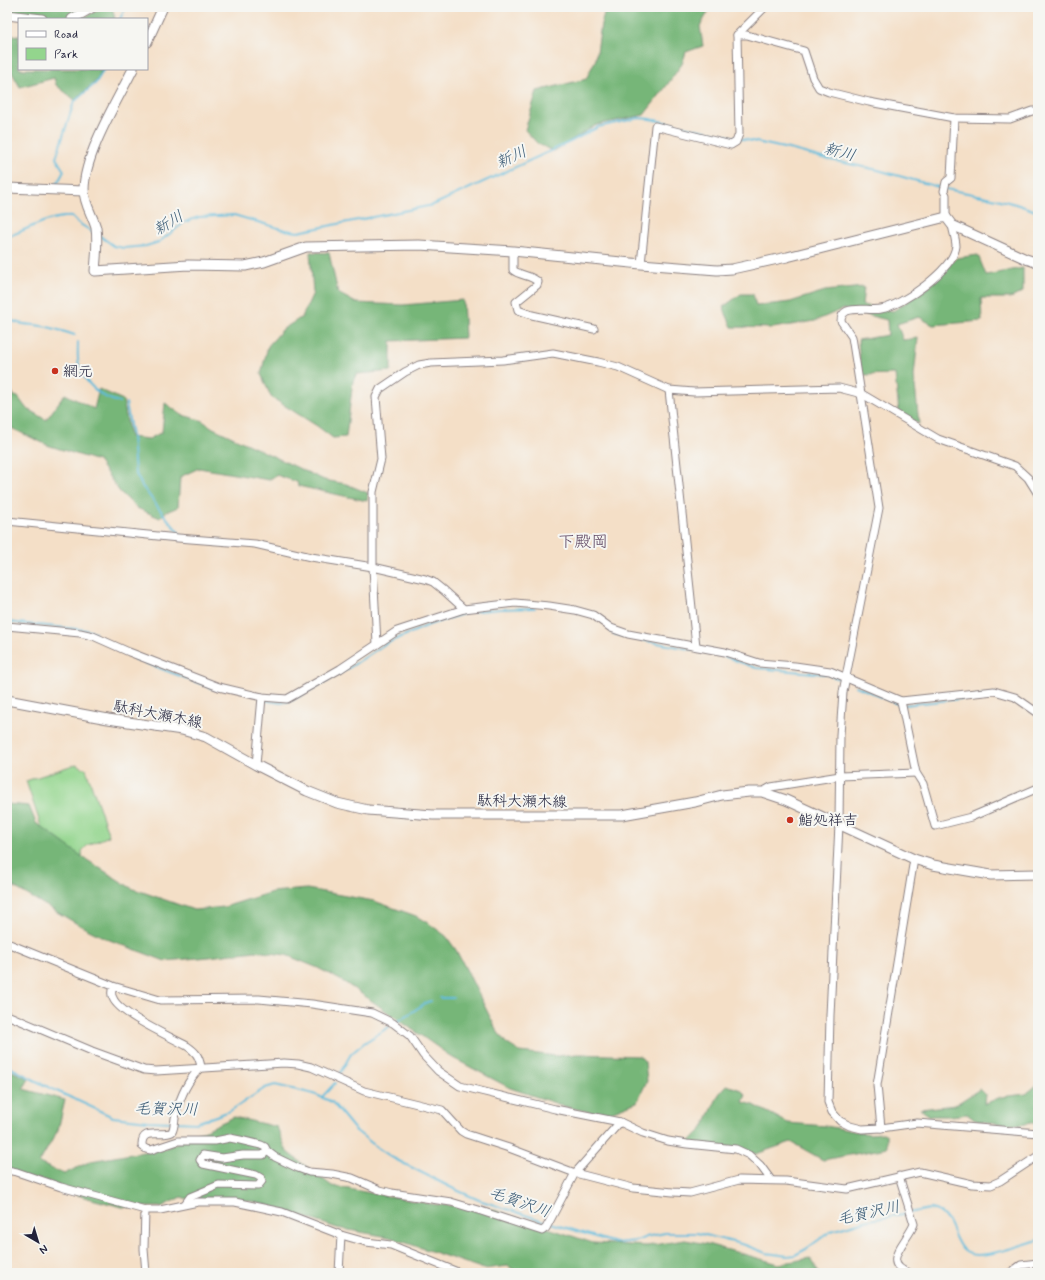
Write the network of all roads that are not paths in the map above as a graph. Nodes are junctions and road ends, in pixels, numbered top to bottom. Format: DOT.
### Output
graph roads {
  1 [pos="93,7"];
  2 [pos="163,7"];
  3 [pos="766,7"];
  4 [pos="7,15"];
  5 [pos="33,18"];
  6 [pos="74,18"];
  7 [pos="737,35"];
  8 [pos="148,40"];
  9 [pos="132,70"];
  10 [pos="1038,111"];
  11 [pos="954,118"];
  12 [pos="7,188"];
  13 [pos="84,191"];
  14 [pos="946,217"];
  15 [pos="952,225"];
  16 [pos="513,251"];
  17 [pos="1038,263"];
  18 [pos="642,264"];
  19 [pos="594,329"];
  20 [pos="670,390"];
  21 [pos="862,394"];
  22 [pos="1038,494"];
  23 [pos="7,521"];
  24 [pos="372,568"];
  25 [pos="464,609"];
  26 [pos="7,626"];
  27 [pos="377,644"];
  28 [pos="696,646"];
  29 [pos="846,678"];
  30 [pos="262,697"];
  31 [pos="7,700"];
  32 [pos="901,704"];
  33 [pos="1037,709"];
  34 [pos="256,765"];
  35 [pos="916,773"];
  36 [pos="840,776"];
  37 [pos="1038,788"];
  38 [pos="762,792"];
  39 [pos="839,824"];
  40 [pos="914,859"];
  41 [pos="1038,874"];
  42 [pos="7,943"];
  43 [pos="113,986"];
  44 [pos="7,1014"];
  45 [pos="200,1067"];
  46 [pos="620,1122"];
  47 [pos="881,1128"];
  48 [pos="1038,1133"];
  49 [pos="267,1151"];
  50 [pos="1038,1156"];
  51 [pos="7,1170"];
  52 [pos="575,1173"];
  53 [pos="899,1176"];
  54 [pos="771,1180"];
  55 [pos="185,1204"];
  56 [pos="146,1210"];
  57 [pos="341,1235"];
  58 [pos="1038,1263"];
  59 [pos="146,1273"];
  60 [pos="339,1273"];
  61 [pos="460,1273"];
  62 [pos="909,1273"];
  63 [pos="1010,1273"];
  1 -- 6 [label="street"];
  2 -- 8 [label="street"];
  3 -- 7 [label="street"];
  4 -- 5 [label="street"];
  7 -- 11 [label="street"];
  7 -- 18 [label="street"];
  9 -- 13 [label="street"];
  10 -- 11 [label="street"];
  11 -- 14 [label="street"];
  12 -- 13 [label="street"];
  13 -- 16 [label="street"];
  14 -- 15 [label="street"];
  14 -- 18 [label="street"];
  15 -- 17 [label="street"];
  15 -- 21 [label="street"];
  16 -- 18 [label="street"];
  16 -- 19 [label="street"];
  20 -- 21 [label="street"];
  20 -- 24 [label="street"];
  20 -- 28 [label="street"];
  21 -- 22 [label="street"];
  21 -- 29 [label="street"];
  23 -- 24 [label="street"];
  24 -- 25 [label="street"];
  24 -- 27 [label="street"];
  25 -- 27 [label="street"];
  25 -- 28 [label="street"];
  26 -- 30 [label="street"];
  27 -- 30 [label="street"];
  28 -- 29 [label="street"];
  29 -- 32 [label="street"];
  29 -- 36 [label="street"];
  30 -- 34 [label="street"];
  31 -- 34 [label="street, 駄科大瀬木線"];
  32 -- 33 [label="street"];
  32 -- 35 [label="street"];
  34 -- 38 [label="street, 駄科大瀬木線"];
  35 -- 36 [label="street"];
  35 -- 37 [label="street"];
  36 -- 38 [label="street"];
  36 -- 39 [label="street"];
  38 -- 39 [label="street, 駄科大瀬木線"];
  39 -- 40 [label="street, 駄科大瀬木線"];
  39 -- 47 [label="street"];
  40 -- 41 [label="street, 駄科大瀬木線"];
  40 -- 47 [label="street"];
  42 -- 43 [label="street"];
  43 -- 45 [label="street"];
  43 -- 46 [label="street"];
  44 -- 45 [label="street"];
  45 -- 49 [label="street"];
  45 -- 52 [label="street"];
  46 -- 52 [label="street"];
  46 -- 54 [label="street"];
  47 -- 48 [label="street"];
  49 -- 52 [label="street"];
  49 -- 55 [label="street"];
  50 -- 53 [label="street"];
  51 -- 56 [label="street"];
  52 -- 54 [label="street"];
  53 -- 54 [label="street"];
  53 -- 62 [label="street"];
  55 -- 56 [label="street"];
  55 -- 57 [label="street"];
  56 -- 59 [label="street"];
  57 -- 60 [label="street"];
  57 -- 61 [label="street"];
  58 -- 63 [label="street"];
}
